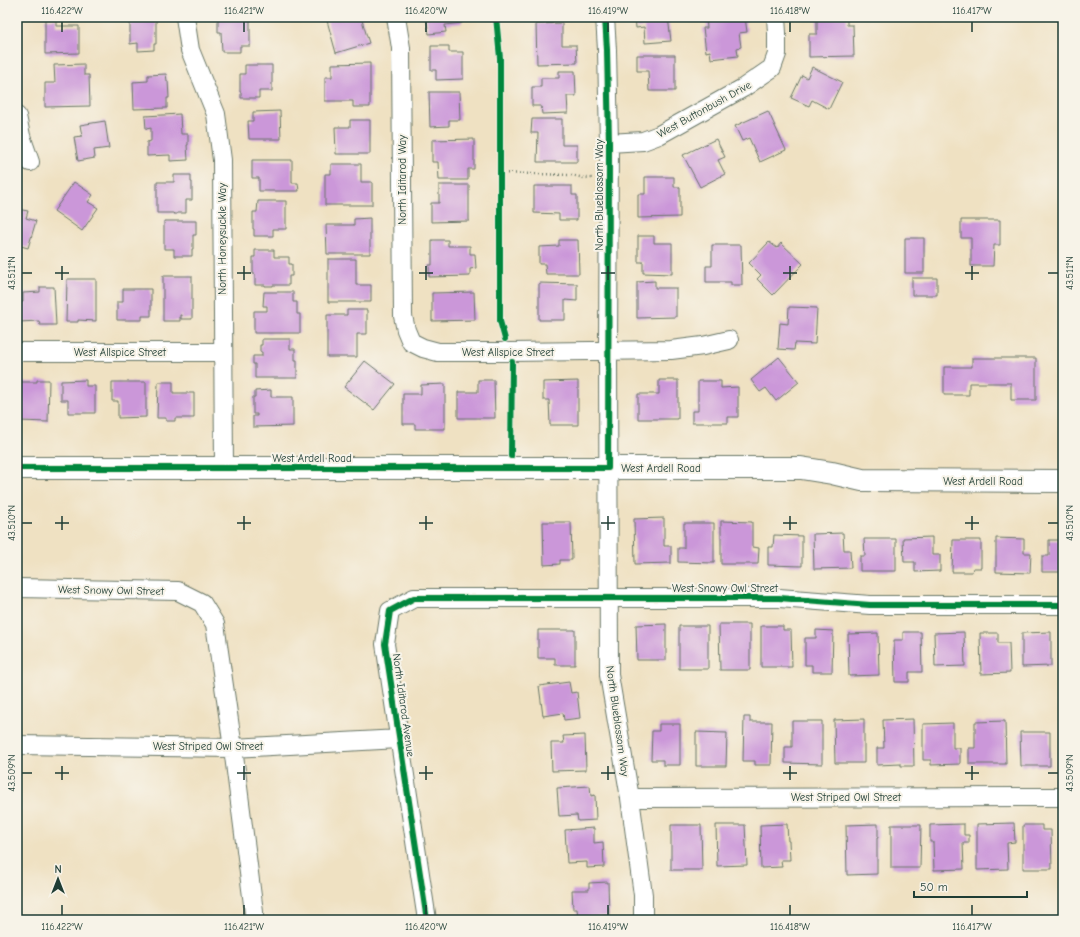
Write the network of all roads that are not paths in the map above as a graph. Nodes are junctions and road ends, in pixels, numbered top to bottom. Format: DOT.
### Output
graph roads {
  1 [pos="185,17"];
  2 [pos="396,17"];
  3 [pos="605,17"];
  4 [pos="776,17"];
  5 [pos="17,116"];
  6 [pos="609,143"];
  7 [pos="30,162"];
  8 [pos="729,340"];
  9 [pos="411,342"];
  10 [pos="608,351"];
  11 [pos="17,352"];
  12 [pos="223,352"];
  13 [pos="17,468"];
  14 [pos="224,468"];
  15 [pos="608,468"];
  16 [pos="1063,481"];
  17 [pos="17,588"];
  18 [pos="609,598"];
  19 [pos="1063,605"];
  20 [pos="390,611"];
  21 [pos="399,739"];
  22 [pos="17,746"];
  23 [pos="233,748"];
  24 [pos="1063,797"];
  25 [pos="630,798"];
  26 [pos="254,920"];
  27 [pos="427,920"];
  28 [pos="643,920"];
  1 -- 12 [label="street, North Honeysuckle Way"];
  2 -- 9 [label="street, North Iditarod Way"];
  3 -- 6 [label="street, North Blueblossom Way"];
  4 -- 6 [label="street, West Buttonbush Drive"];
  5 -- 7 [label="street"];
  6 -- 10 [label="street, North Blueblossom Way"];
  8 -- 10 [label="street, West Allspice Street"];
  9 -- 10 [label="street, West Allspice Street"];
  10 -- 15 [label="street, North Blueblossom Way"];
  11 -- 12 [label="street, West Allspice Street"];
  12 -- 14 [label="street, North Honeysuckle Way"];
  13 -- 14 [label="street, West Ardell Road"];
  14 -- 15 [label="street, West Ardell Road"];
  15 -- 16 [label="street, West Ardell Road"];
  15 -- 18 [label="street, North Blueblossom Way"];
  17 -- 23 [label="street, West Snowy Owl Street"];
  18 -- 19 [label="street, West Snowy Owl Street"];
  18 -- 20 [label="street, West Snowy Owl Street"];
  18 -- 25 [label="street, North Blueblossom Way"];
  20 -- 21 [label="street, North Iditarod Avenue"];
  21 -- 23 [label="street, West Striped Owl Street"];
  21 -- 27 [label="street, North Iditarod Avenue"];
  22 -- 23 [label="street, West Striped Owl Street"];
  23 -- 26 [label="street"];
  24 -- 25 [label="street, West Striped Owl Street"];
  25 -- 28 [label="street, North Blueblossom Way"];
}
